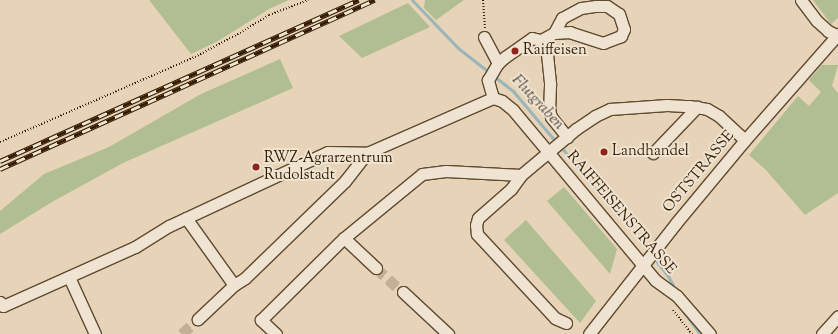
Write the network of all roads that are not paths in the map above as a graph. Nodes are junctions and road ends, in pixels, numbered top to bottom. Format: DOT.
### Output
graph roads {
  1 [pos="801,0"];
  2 [pos="554,33"];
  3 [pos="838,35"];
  4 [pos="484,37"];
  5 [pos="541,40"];
  6 [pos="494,70"];
  7 [pos="493,98"];
  8 [pos="697,107"];
  9 [pos="745,140"];
  10 [pos="558,144"];
  11 [pos="367,153"];
  12 [pos="653,153"];
  13 [pos="521,175"];
  14 [pos="186,218"];
  15 [pos="344,238"];
  16 [pos="642,264"];
  17 [pos="376,268"];
  18 [pos="69,277"];
  19 [pos="234,285"];
  20 [pos="403,292"];
  21 [pos="0,302"];
  22 [pos="838,316"];
  23 [pos="198,319"];
  24 [pos="566,323"];
  25 [pos="826,333"];
  26 [pos="96,334"];
  27 [pos="276,334"];
  28 [pos="448,334"];
  29 [pos="589,334"];
  30 [pos="710,334"];
  1 -- 3 [label="street"];
  2 -- 2 [label="street"];
  2 -- 5 [label="street"];
  3 -- 9 [label="street, OSTSTRASSE"];
  4 -- 6 [label="street"];
  5 -- 6 [label="street"];
  5 -- 10 [label="street"];
  6 -- 7 [label="street"];
  7 -- 10 [label="street, RAIFFEISENSTRASSE"];
  7 -- 11 [label="street"];
  8 -- 9 [label="street"];
  8 -- 10 [label="street"];
  8 -- 12 [label="street"];
  9 -- 16 [label="street, OSTSTRASSE"];
  10 -- 13 [label="street"];
  10 -- 16 [label="street, RAIFFEISENSTRASSE"];
  11 -- 14 [label="street"];
  11 -- 19 [label="street"];
  13 -- 15 [label="street"];
  13 -- 24 [label="street"];
  14 -- 18 [label="street"];
  14 -- 19 [label="street"];
  15 -- 17 [label="street"];
  15 -- 27 [label="street"];
  16 -- 29 [label="street, OSTSTRASSE"];
  16 -- 30 [label="street, RAIFFEISENSTRASSE"];
  18 -- 21 [label="street"];
  18 -- 26 [label="street"];
  19 -- 23 [label="street"];
  20 -- 28 [label="street"];
  22 -- 25 [label="street"];
}
